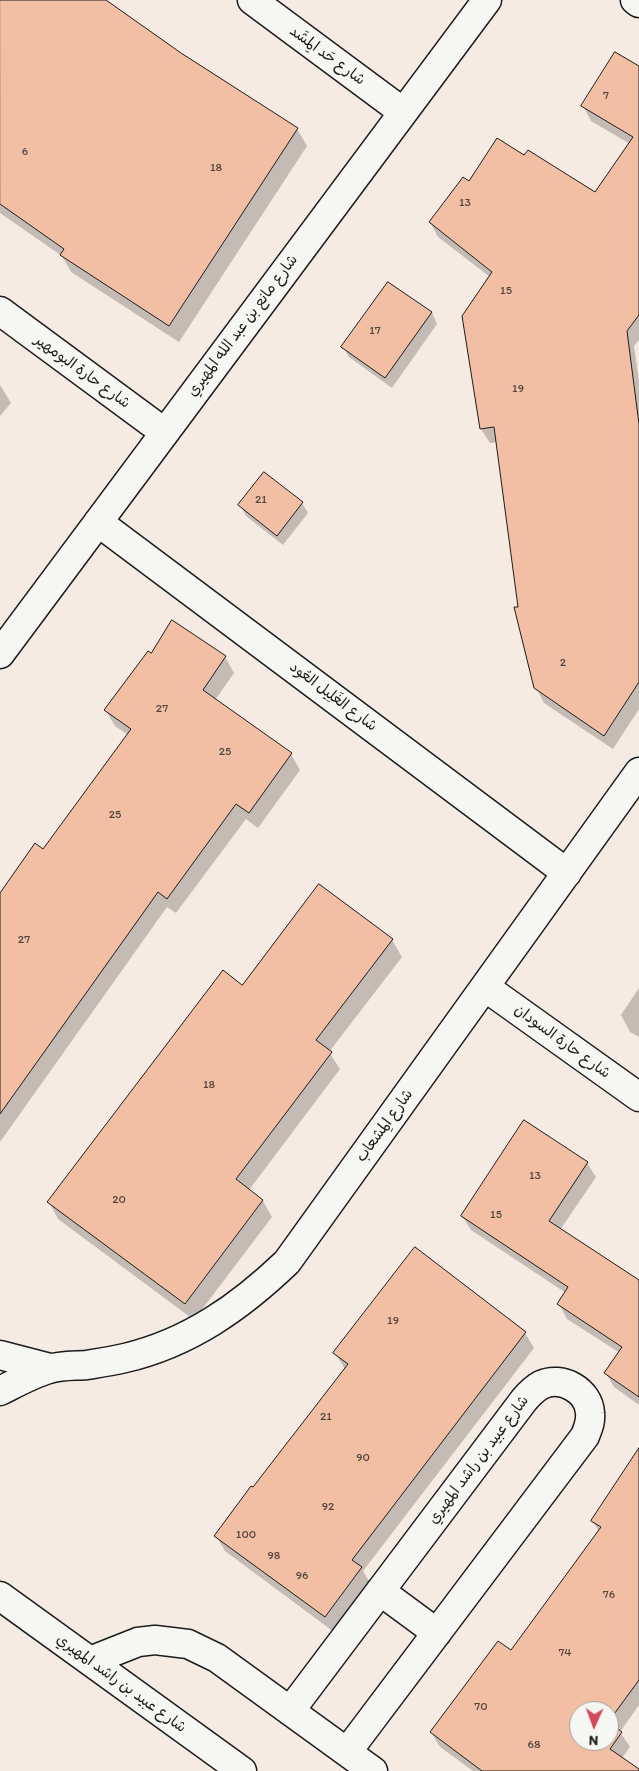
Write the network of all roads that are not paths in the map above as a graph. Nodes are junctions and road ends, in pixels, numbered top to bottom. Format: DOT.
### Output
graph roads {
  1 [pos="252,0"];
  2 [pos="487,0"];
  3 [pos="635,0"];
  4 [pos="639,3"];
  5 [pos="403,112"];
  6 [pos="0,311"];
  7 [pos="164,432"];
  8 [pos="98,522"];
  9 [pos="0,654"];
  10 [pos="639,772"];
  11 [pos="567,873"];
  12 [pos="485,986"];
  13 [pos="639,1097"];
  14 [pos="0,1355"];
  15 [pos="50,1368"];
  16 [pos="0,1391"];
  17 [pos="380,1591"];
  18 [pos="0,1596"];
  19 [pos="437,1633"];
  20 [pos="90,1661"];
  21 [pos="290,1711"];
  22 [pos="347,1752"];
  23 [pos="242,1771"];
  24 [pos="373,1771"];
  1 -- 5 [label="street, شارع حَد المِشَد"];
  2 -- 5 [label="street, شارع مانع بن عبد الله المهيري"];
  3 -- 4 [label="street"];
  5 -- 7 [label="street, شارع مانع بن عبد الله المهيري"];
  6 -- 7 [label="street, شارع حارة البومهير"];
  7 -- 8 [label="street, شارع مانع بن عبد الله المهيري"];
  8 -- 9 [label="street, شارع مانع بن عبد الله المهيري"];
  8 -- 11 [label="street, شارع الغَلِيل العُود"];
  10 -- 11 [label="street, شارع المِشعاب"];
  11 -- 12 [label="street, شارع المِشعاب"];
  12 -- 13 [label="street, شارع حارة السودان"];
  12 -- 15 [label="street, شارع المِشعاب"];
  14 -- 15 [label="street, شارع المِشعاب"];
  15 -- 16 [label="street, شارع المِشعاب"];
  17 -- 19 [label="street"];
  17 -- 19 [label="street, شارع عبيد بن راشد المهيري"];
  17 -- 21 [label="street, شارع عبيد بن راشد المهيري"];
  18 -- 20 [label="street, شارع عبيد بن راشد المهيري"];
  19 -- 22 [label="street, شارع عبيد بن راشد المهيري"];
  20 -- 21 [label="street"];
  20 -- 23 [label="street, شارع عبيد بن راشد المهيري"];
  21 -- 22 [label="street"];
  22 -- 24 [label="street"];
}
